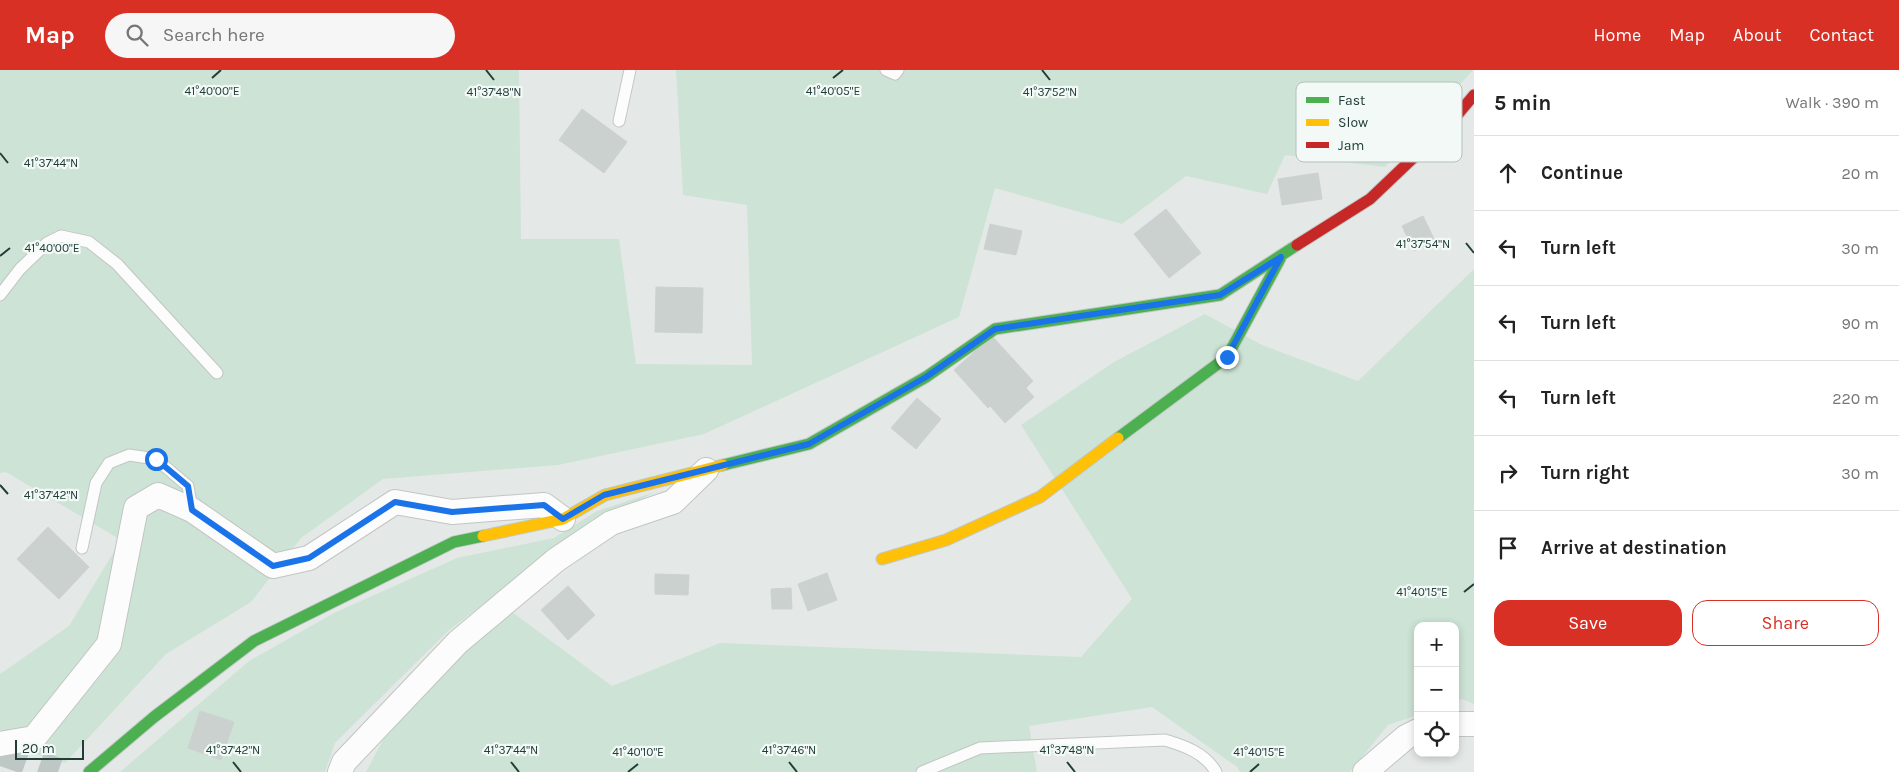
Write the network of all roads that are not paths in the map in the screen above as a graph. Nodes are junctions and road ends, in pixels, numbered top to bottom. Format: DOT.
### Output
graph roads {
  1 [pos="630,70"];
  2 [pos="886,70"];
  3 [pos="898,70"];
  4 [pos="1474,95"];
  5 [pos="1462,109"];
  6 [pos="619,121"];
  7 [pos="1409,162"];
  8 [pos="1281,257"];
  9 [pos="0,295"];
  10 [pos="217,373"];
  11 [pos="706,470"];
  12 [pos="192,510"];
  13 [pos="563,519"];
  14 [pos="82,548"];
  15 [pos="882,559"];
  16 [pos="1459,724"];
  17 [pos="1474,724"];
  18 [pos="1414,733"];
  19 [pos="0,744"];
  20 [pos="89,772"];
  21 [pos="340,772"];
  22 [pos="922,772"];
  23 [pos="1216,772"];
  24 [pos="1364,772"];
  1 -- 6 [label="lane"];
  2 -- 3 [label="lane"];
  4 -- 5 [label="street"];
  7 -- 8 [label="street"];
  8 -- 11 [label="street"];
  8 -- 15 [label="street"];
  9 -- 10 [label="lane"];
  11 -- 13 [label="street"];
  11 -- 21 [label="street"];
  12 -- 13 [label="street"];
  12 -- 14 [label="lane"];
  12 -- 19 [label="street"];
  13 -- 20 [label="street"];
  16 -- 17 [label="street"];
  18 -- 24 [label="street"];
  22 -- 23 [label="lane"];
}
